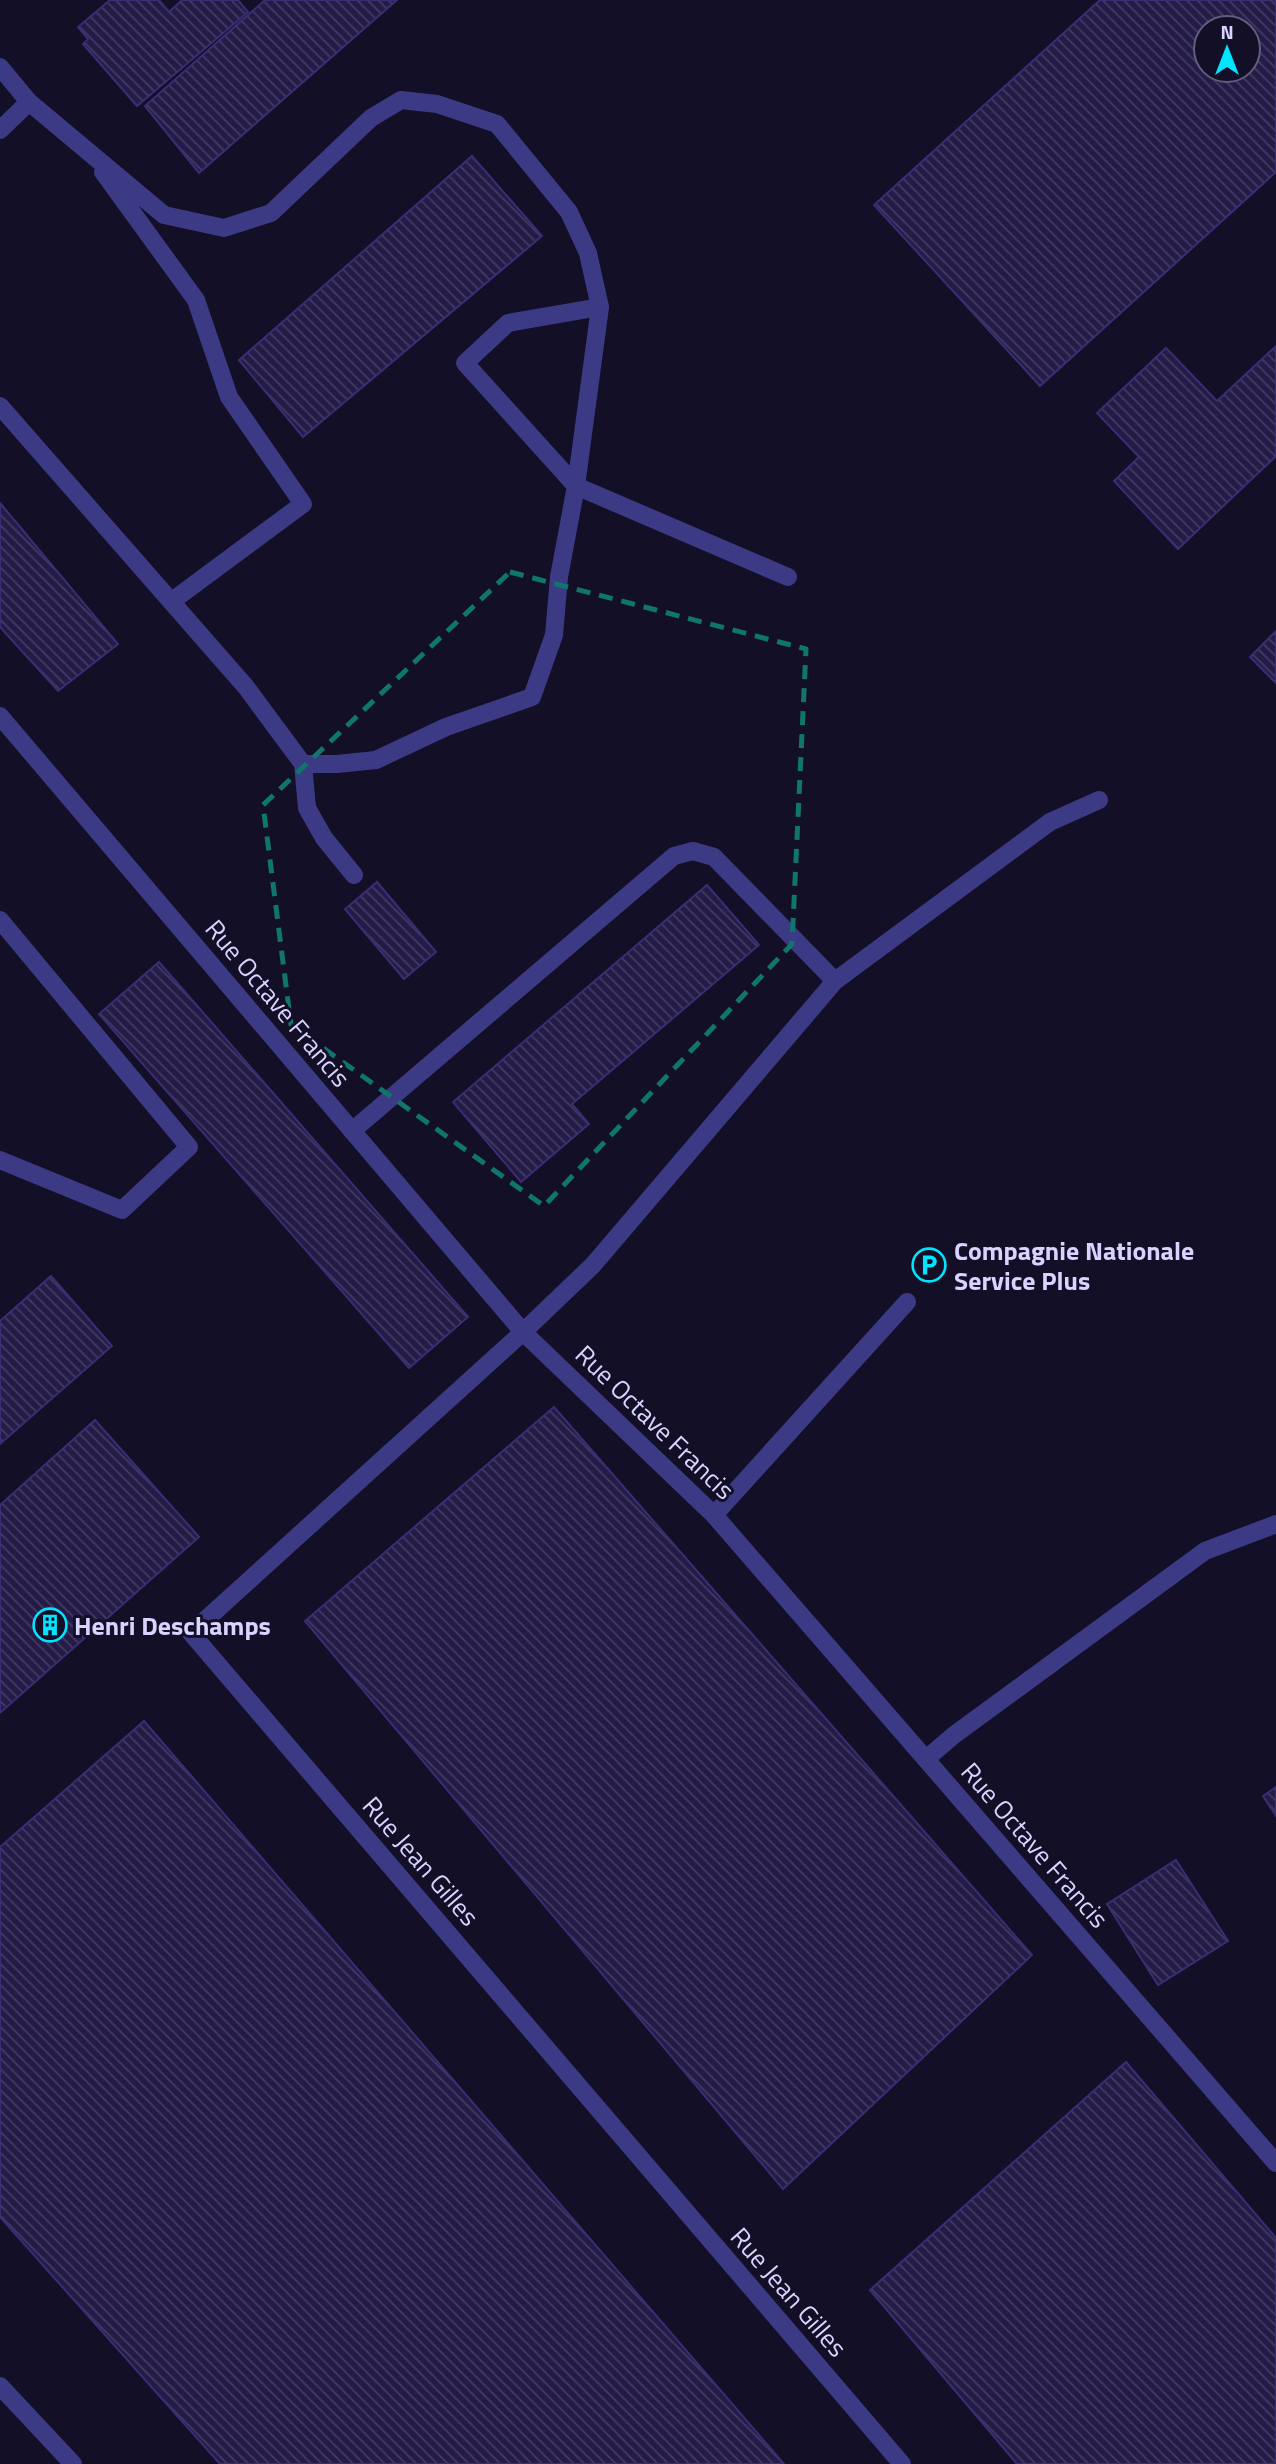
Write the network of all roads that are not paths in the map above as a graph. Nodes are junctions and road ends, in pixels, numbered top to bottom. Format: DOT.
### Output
graph roads {
  1 [pos="0,67"];
  2 [pos="29,102"];
  3 [pos="0,130"];
  4 [pos="88,151"];
  5 [pos="600,307"];
  6 [pos="0,406"];
  7 [pos="576,486"];
  8 [pos="788,577"];
  9 [pos="172,601"];
  10 [pos="0,716"];
  11 [pos="303,764"];
  12 [pos="1098,800"];
  13 [pos="354,875"];
  14 [pos="0,920"];
  15 [pos="835,981"];
  16 [pos="352,1131"];
  17 [pos="0,1160"];
  18 [pos="907,1302"];
  19 [pos="523,1332"];
  20 [pos="714,1515"];
  21 [pos="1276,1524"];
  22 [pos="926,1759"];
  23 [pos="1276,2163"];
  24 [pos="0,2386"];
  25 [pos="73,2464"];
  26 [pos="902,2464"];
  1 -- 2 [label="street"];
  2 -- 3 [label="street"];
  2 -- 4 [label="street"];
  4 -- 5 [label="street"];
  4 -- 9 [label="street"];
  5 -- 7 [label="street"];
  5 -- 7 [label="street"];
  6 -- 9 [label="street"];
  7 -- 8 [label="street"];
  7 -- 11 [label="street"];
  9 -- 11 [label="street"];
  10 -- 16 [label="street, Rue Octave Francis"];
  11 -- 13 [label="street"];
  12 -- 15 [label="street"];
  14 -- 17 [label="street"];
  15 -- 16 [label="street"];
  15 -- 19 [label="street"];
  16 -- 19 [label="street, Rue Octave Francis"];
  18 -- 20 [label="street"];
  19 -- 20 [label="street, Rue Octave Francis"];
  19 -- 26 [label="street, Rue Jean Gilles"];
  20 -- 22 [label="street, Rue Octave Francis"];
  21 -- 22 [label="street"];
  22 -- 23 [label="street, Rue Octave Francis"];
  24 -- 25 [label="street"];
}
